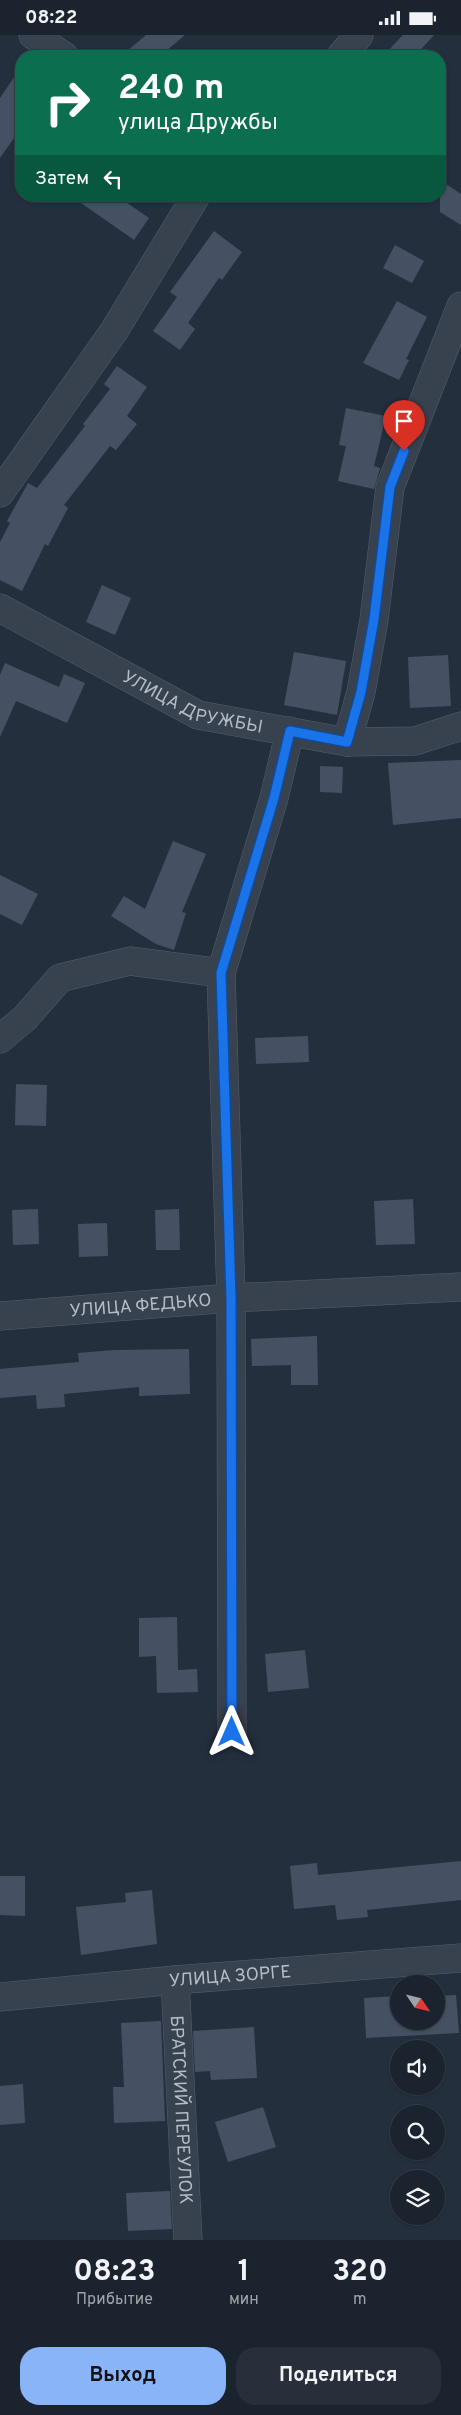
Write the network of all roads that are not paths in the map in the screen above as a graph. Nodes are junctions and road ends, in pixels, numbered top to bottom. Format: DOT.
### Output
graph roads {
  1 [pos="33,35"];
  2 [pos="359,35"];
  3 [pos="55,50"];
  4 [pos="346,50"];
  5 [pos="192,202"];
  6 [pos="461,306"];
  7 [pos="0,493"];
  8 [pos="0,608"];
  9 [pos="461,726"];
  10 [pos="290,731"];
  11 [pos="347,742"];
  12 [pos="221,973"];
  13 [pos="0,1039"];
  14 [pos="461,1287"];
  15 [pos="231,1298"];
  16 [pos="0,1317"];
  17 [pos="232,1732"];
  18 [pos="461,1958"];
  19 [pos="175,1980"];
  20 [pos="0,1997"];
  21 [pos="188,2240"];
  1 -- 3 [label="street"];
  2 -- 4 [label="street"];
  5 -- 7 [label="street"];
  6 -- 11 [label="street"];
  8 -- 10 [label="street, УЛИЦА ДРУЖБЫ"];
  9 -- 11 [label="street, УЛИЦА ДРУЖБЫ"];
  10 -- 11 [label="street, УЛИЦА ДРУЖБЫ"];
  10 -- 12 [label="street"];
  12 -- 13 [label="street"];
  12 -- 15 [label="street"];
  14 -- 15 [label="street, УЛИЦА ФЕДЬКО"];
  15 -- 16 [label="street, УЛИЦА ФЕДЬКО"];
  15 -- 17 [label="street"];
  18 -- 19 [label="street, УЛИЦА ЗОРГЕ"];
  19 -- 20 [label="street, УЛИЦА ЗОРГЕ"];
  19 -- 21 [label="street, БРАТСКИЙ ПЕРЕУЛОК"];
}
